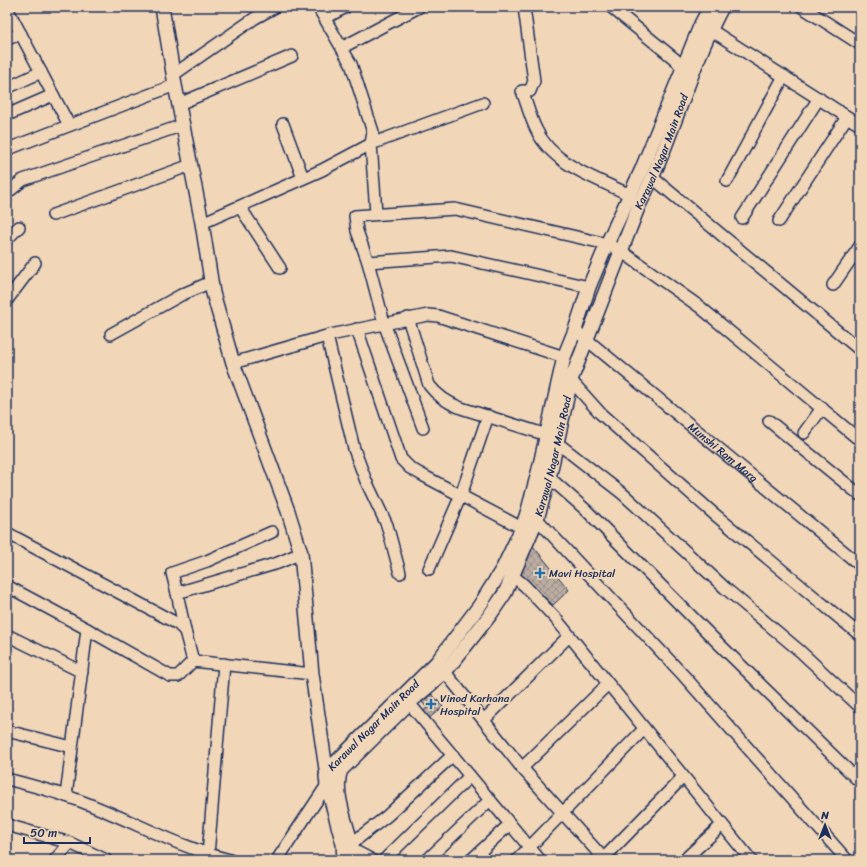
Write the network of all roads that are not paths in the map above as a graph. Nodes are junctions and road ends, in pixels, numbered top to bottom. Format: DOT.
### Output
graph roads {
  1 [pos="162,7"];
  2 [pos="275,7"];
  3 [pos="318,7"];
  4 [pos="346,7"];
  5 [pos="418,7"];
  6 [pos="524,7"];
  7 [pos="611,7"];
  8 [pos="710,7"];
  9 [pos="722,7"];
  10 [pos="802,7"];
  11 [pos="7,8"];
  12 [pos="325,18"];
  13 [pos="705,27"];
  14 [pos="20,34"];
  15 [pos="7,39"];
  16 [pos="860,44"];
  17 [pos="343,47"];
  18 [pos="292,56"];
  19 [pos="683,69"];
  20 [pos="41,72"];
  21 [pos="784,76"];
  22 [pos="174,80"];
  23 [pos="7,88"];
  24 [pos="53,95"];
  25 [pos="819,98"];
  26 [pos="483,103"];
  27 [pos="179,104"];
  28 [pos="7,115"];
  29 [pos="847,117"];
  30 [pos="283,124"];
  31 [pos="69,125"];
  32 [pos="183,125"];
  33 [pos="860,126"];
  34 [pos="371,144"];
  35 [pos="8,148"];
  36 [pos="191,165"];
  37 [pos="303,178"];
  38 [pos="653,178"];
  39 [pos="727,181"];
  40 [pos="10,191"];
  41 [pos="630,195"];
  42 [pos="240,207"];
  43 [pos="376,213"];
  44 [pos="53,215"];
  45 [pos="742,218"];
  46 [pos="779,221"];
  47 [pos="202,223"];
  48 [pos="19,227"];
  49 [pos="7,239"];
  50 [pos="607,244"];
  51 [pos="860,246"];
  52 [pos="621,251"];
  53 [pos="368,262"];
  54 [pos="35,263"];
  55 [pos="280,268"];
  56 [pos="210,282"];
  57 [pos="833,284"];
  58 [pos="589,287"];
  59 [pos="7,300"];
  60 [pos="408,318"];
  61 [pos="384,323"];
  62 [pos="357,329"];
  63 [pos="575,330"];
  64 [pos="111,334"];
  65 [pos="328,336"];
  66 [pos="587,339"];
  67 [pos="860,350"];
  68 [pos="233,363"];
  69 [pos="563,363"];
  70 [pos="571,380"];
  71 [pos="822,408"];
  72 [pos="488,416"];
  73 [pos="769,421"];
  74 [pos="423,428"];
  75 [pos="804,433"];
  76 [pos="856,437"];
  77 [pos="552,438"];
  78 [pos="544,474"];
  79 [pos="461,495"];
  80 [pos="860,495"];
  81 [pos="532,517"];
  82 [pos="522,528"];
  83 [pos="272,532"];
  84 [pos="7,533"];
  85 [pos="301,553"];
  86 [pos="860,565"];
  87 [pos="429,569"];
  88 [pos="508,572"];
  89 [pos="400,573"];
  90 [pos="7,586"];
  91 [pos="177,593"];
  92 [pos="87,629"];
  93 [pos="185,631"];
  94 [pos="7,635"];
  95 [pos="860,635"];
  96 [pos="569,636"];
  97 [pos="194,661"];
  98 [pos="224,664"];
  99 [pos="441,667"];
  100 [pos="82,672"];
  101 [pos="312,674"];
  102 [pos="608,684"];
  103 [pos="409,702"];
  104 [pos="860,707"];
  105 [pos="484,719"];
  106 [pos="644,729"];
  107 [pos="7,731"];
  108 [pos="72,747"];
  109 [pos="453,755"];
  110 [pos="522,768"];
  111 [pos="470,776"];
  112 [pos="683,777"];
  113 [pos="7,779"];
  114 [pos="332,780"];
  115 [pos="860,782"];
  116 [pos="66,796"];
  117 [pos="490,800"];
  118 [pos="562,812"];
  119 [pos="510,824"];
  120 [pos="7,825"];
  121 [pos="722,825"];
  122 [pos="70,843"];
  123 [pos="530,848"];
  124 [pos="351,849"];
  125 [pos="208,855"];
  126 [pos="604,859"];
  127 [pos="55,860"];
  128 [pos="106,860"];
  129 [pos="230,860"];
  130 [pos="277,860"];
  131 [pos="344,860"];
  132 [pos="372,860"];
  133 [pos="384,860"];
  134 [pos="427,860"];
  135 [pos="471,860"];
  136 [pos="517,860"];
  137 [pos="540,860"];
  138 [pos="684,860"];
  139 [pos="751,860"];
  140 [pos="847,860"];
  1 -- 22 [label="street"];
  2 -- 22 [label="street"];
  3 -- 12 [label="street"];
  4 -- 12 [label="street"];
  5 -- 17 [label="street"];
  6 -- 41 [label="street"];
  7 -- 19 [label="street"];
  8 -- 13 [label="street, Karawal Nagar Main Road"];
  9 -- 13 [label="street, Karawal Nagar Main Road"];
  10 -- 16 [label="street"];
  11 -- 14 [label="street"];
  12 -- 17 [label="street"];
  13 -- 19 [label="street, Karawal Nagar Main Road"];
  13 -- 21 [label="street"];
  13 -- 38 [label="street, Karawal Nagar Main Road"];
  14 -- 15 [label="street"];
  14 -- 20 [label="street"];
  17 -- 34 [label="street"];
  18 -- 27 [label="street"];
  19 -- 41 [label="street, Karawal Nagar Main Road"];
  20 -- 23 [label="street"];
  20 -- 24 [label="street"];
  21 -- 25 [label="street"];
  21 -- 39 [label="street"];
  22 -- 27 [label="street"];
  22 -- 31 [label="street"];
  24 -- 28 [label="street"];
  24 -- 31 [label="street"];
  25 -- 29 [label="street"];
  25 -- 45 [label="street"];
  26 -- 34 [label="street"];
  27 -- 32 [label="street"];
  29 -- 33 [label="street"];
  29 -- 46 [label="street"];
  30 -- 37 [label="street"];
  31 -- 35 [label="street"];
  32 -- 36 [label="street"];
  32 -- 40 [label="street"];
  34 -- 37 [label="street"];
  34 -- 43 [label="street"];
  36 -- 44 [label="street"];
  36 -- 47 [label="street"];
  37 -- 42 [label="street"];
  38 -- 52 [label="street, Karawal Nagar Main Road"];
  38 -- 67 [label="street"];
  41 -- 50 [label="street, Karawal Nagar Main Road"];
  42 -- 47 [label="street"];
  42 -- 55 [label="street"];
  43 -- 50 [label="street"];
  43 -- 53 [label="street"];
  47 -- 56 [label="street"];
  48 -- 49 [label="street"];
  50 -- 52 [label="street"];
  50 -- 58 [label="street, Karawal Nagar Main Road"];
  51 -- 57 [label="street"];
  52 -- 66 [label="street, Karawal Nagar Main Road"];
  52 -- 71 [label="street"];
  53 -- 58 [label="street"];
  53 -- 61 [label="street"];
  54 -- 59 [label="street"];
  56 -- 64 [label="street"];
  56 -- 68 [label="street"];
  58 -- 63 [label="street, Karawal Nagar Main Road"];
  60 -- 61 [label="street"];
  60 -- 69 [label="street"];
  60 -- 72 [label="street"];
  61 -- 62 [label="street"];
  61 -- 74 [label="street"];
  62 -- 65 [label="street"];
  62 -- 79 [label="street"];
  63 -- 66 [label="street, Munshi Ram Marg"];
  63 -- 69 [label="street, Karawal Nagar Main Road"];
  65 -- 68 [label="street"];
  65 -- 89 [label="street"];
  66 -- 70 [label="street, Karawal Nagar Main Road"];
  66 -- 86 [label="street, Munshi Ram Marg"];
  68 -- 85 [label="street"];
  69 -- 70 [label="street"];
  69 -- 77 [label="street, Karawal Nagar Main Road"];
  70 -- 77 [label="street, Karawal Nagar Main Road"];
  70 -- 95 [label="street"];
  71 -- 75 [label="street"];
  71 -- 76 [label="street"];
  72 -- 77 [label="street"];
  72 -- 79 [label="street"];
  73 -- 80 [label="street"];
  77 -- 78 [label="street, Karawal Nagar Main Road"];
  77 -- 104 [label="street"];
  78 -- 81 [label="street, Karawal Nagar Main Road"];
  78 -- 115 [label="street"];
  79 -- 82 [label="street"];
  79 -- 87 [label="street"];
  81 -- 82 [label="street, Karawal Nagar Main Road"];
  81 -- 88 [label="street, Karawal Nagar Main Road"];
  81 -- 140 [label="street"];
  82 -- 88 [label="street, Karawal Nagar Main Road"];
  83 -- 91 [label="street"];
  84 -- 93 [label="street"];
  85 -- 91 [label="street"];
  85 -- 101 [label="street"];
  88 -- 96 [label="street"];
  88 -- 99 [label="street, Karawal Nagar Main Road"];
  90 -- 92 [label="street"];
  91 -- 93 [label="street"];
  92 -- 97 [label="street"];
  92 -- 100 [label="street"];
  93 -- 97 [label="street"];
  94 -- 100 [label="street"];
  96 -- 102 [label="street"];
  96 -- 105 [label="street"];
  97 -- 98 [label="street"];
  98 -- 101 [label="street"];
  98 -- 125 [label="street"];
  99 -- 103 [label="street, Karawal Nagar Main Road"];
  99 -- 105 [label="street"];
  99 -- 114 [label="street, Karawal Nagar Main Road"];
  100 -- 108 [label="street"];
  101 -- 114 [label="street"];
  102 -- 106 [label="street"];
  102 -- 110 [label="street"];
  103 -- 109 [label="street"];
  103 -- 114 [label="street, Karawal Nagar Main Road"];
  105 -- 110 [label="street"];
  106 -- 112 [label="street"];
  106 -- 118 [label="street"];
  107 -- 108 [label="street"];
  108 -- 116 [label="street"];
  109 -- 111 [label="street"];
  109 -- 124 [label="street"];
  110 -- 118 [label="street"];
  111 -- 117 [label="street"];
  111 -- 133 [label="street"];
  112 -- 121 [label="street"];
  112 -- 126 [label="street"];
  113 -- 116 [label="street"];
  114 -- 124 [label="street, Karawal Nagar Main Road"];
  114 -- 130 [label="street"];
  116 -- 125 [label="street"];
  117 -- 119 [label="street"];
  117 -- 134 [label="street"];
  118 -- 123 [label="street"];
  118 -- 126 [label="street"];
  119 -- 123 [label="street"];
  119 -- 135 [label="street"];
  120 -- 122 [label="street"];
  121 -- 138 [label="street"];
  121 -- 139 [label="street"];
  122 -- 127 [label="street"];
  122 -- 128 [label="street"];
  123 -- 136 [label="street"];
  123 -- 137 [label="street"];
  124 -- 131 [label="street, Karawal Nagar Main Road"];
  124 -- 132 [label="street"];
  125 -- 129 [label="street"];
}
